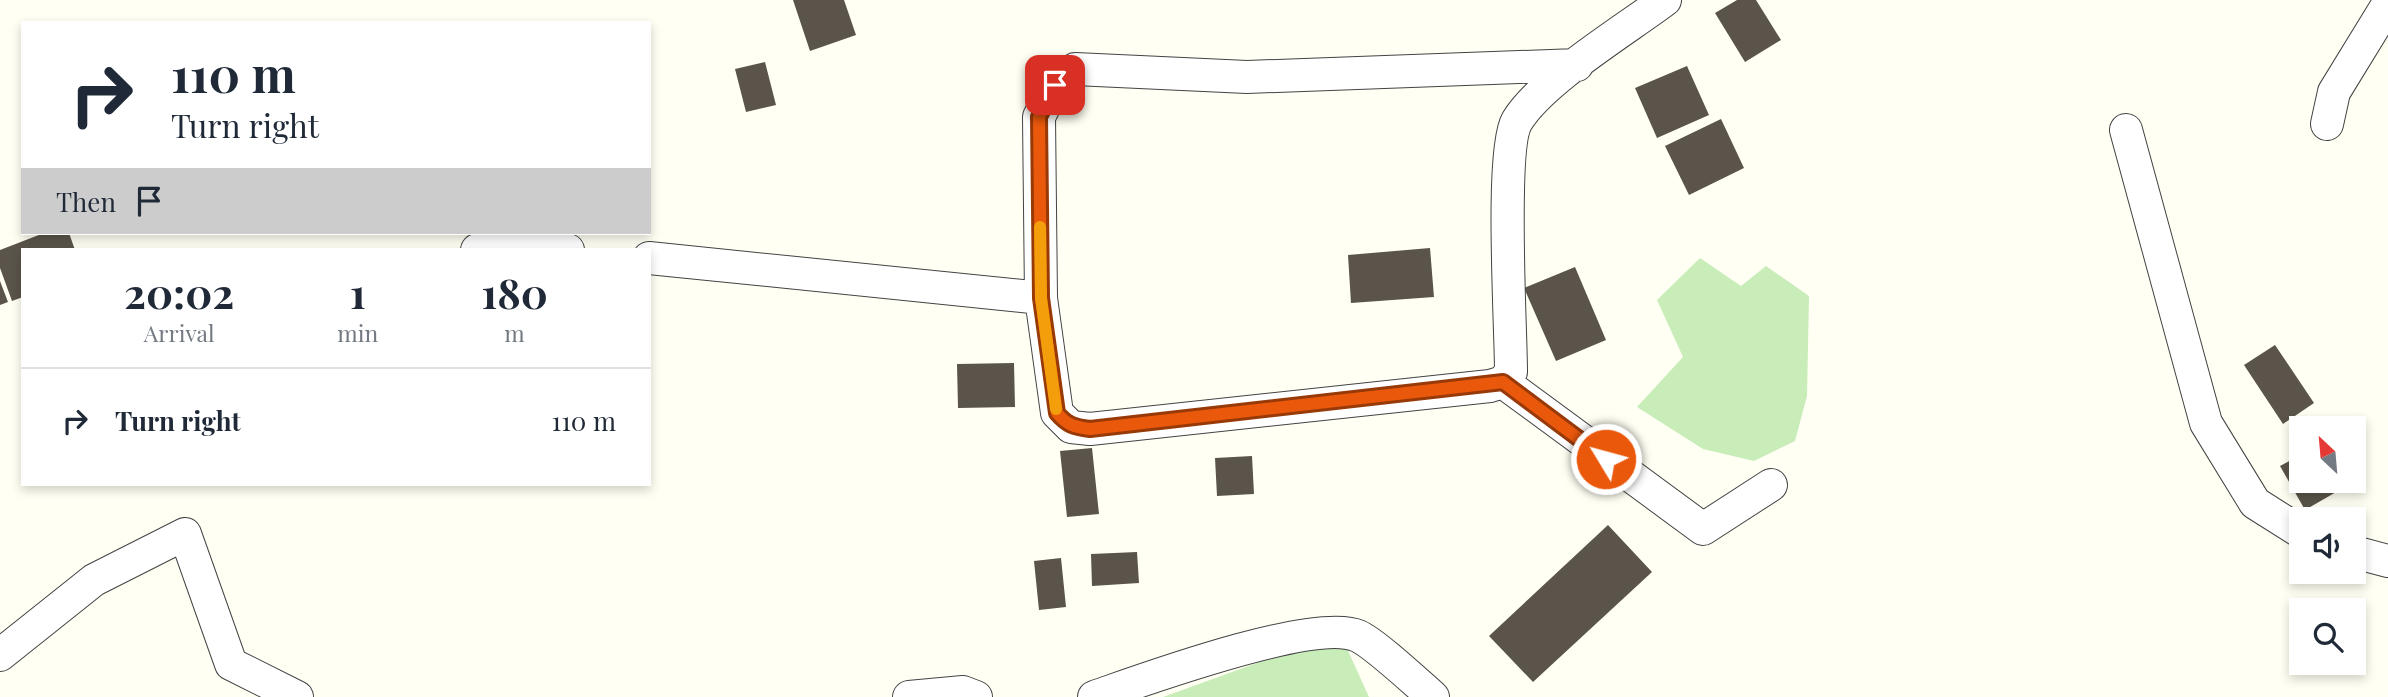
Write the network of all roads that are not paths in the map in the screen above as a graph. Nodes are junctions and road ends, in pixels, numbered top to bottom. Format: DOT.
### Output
graph roads {
  1 [pos="1665,0"];
  2 [pos="2388,4"];
  3 [pos="1577,65"];
  4 [pos="2327,124"];
  5 [pos="2126,130"];
  6 [pos="485,248"];
  7 [pos="530,248"];
  8 [pos="651,258"];
  9 [pos="1041,298"];
  10 [pos="1503,382"];
  11 [pos="1771,485"];
  12 [pos="2289,525"];
  13 [pos="2366,555"];
  14 [pos="2388,561"];
  15 [pos="0,655"];
  16 [pos="297,697"];
  17 [pos="909,697"];
  18 [pos="975,697"];
  19 [pos="1094,697"];
  20 [pos="1433,697"];
  1 -- 3 [label="street"];
  2 -- 4 [label="street"];
  3 -- 9 [label="street"];
  3 -- 10 [label="street"];
  5 -- 12 [label="street"];
  6 -- 7 [label="street"];
  8 -- 9 [label="street"];
  9 -- 10 [label="street"];
  10 -- 11 [label="street"];
  13 -- 14 [label="street"];
  15 -- 16 [label="street"];
  17 -- 18 [label="street"];
  19 -- 20 [label="street"];
}
